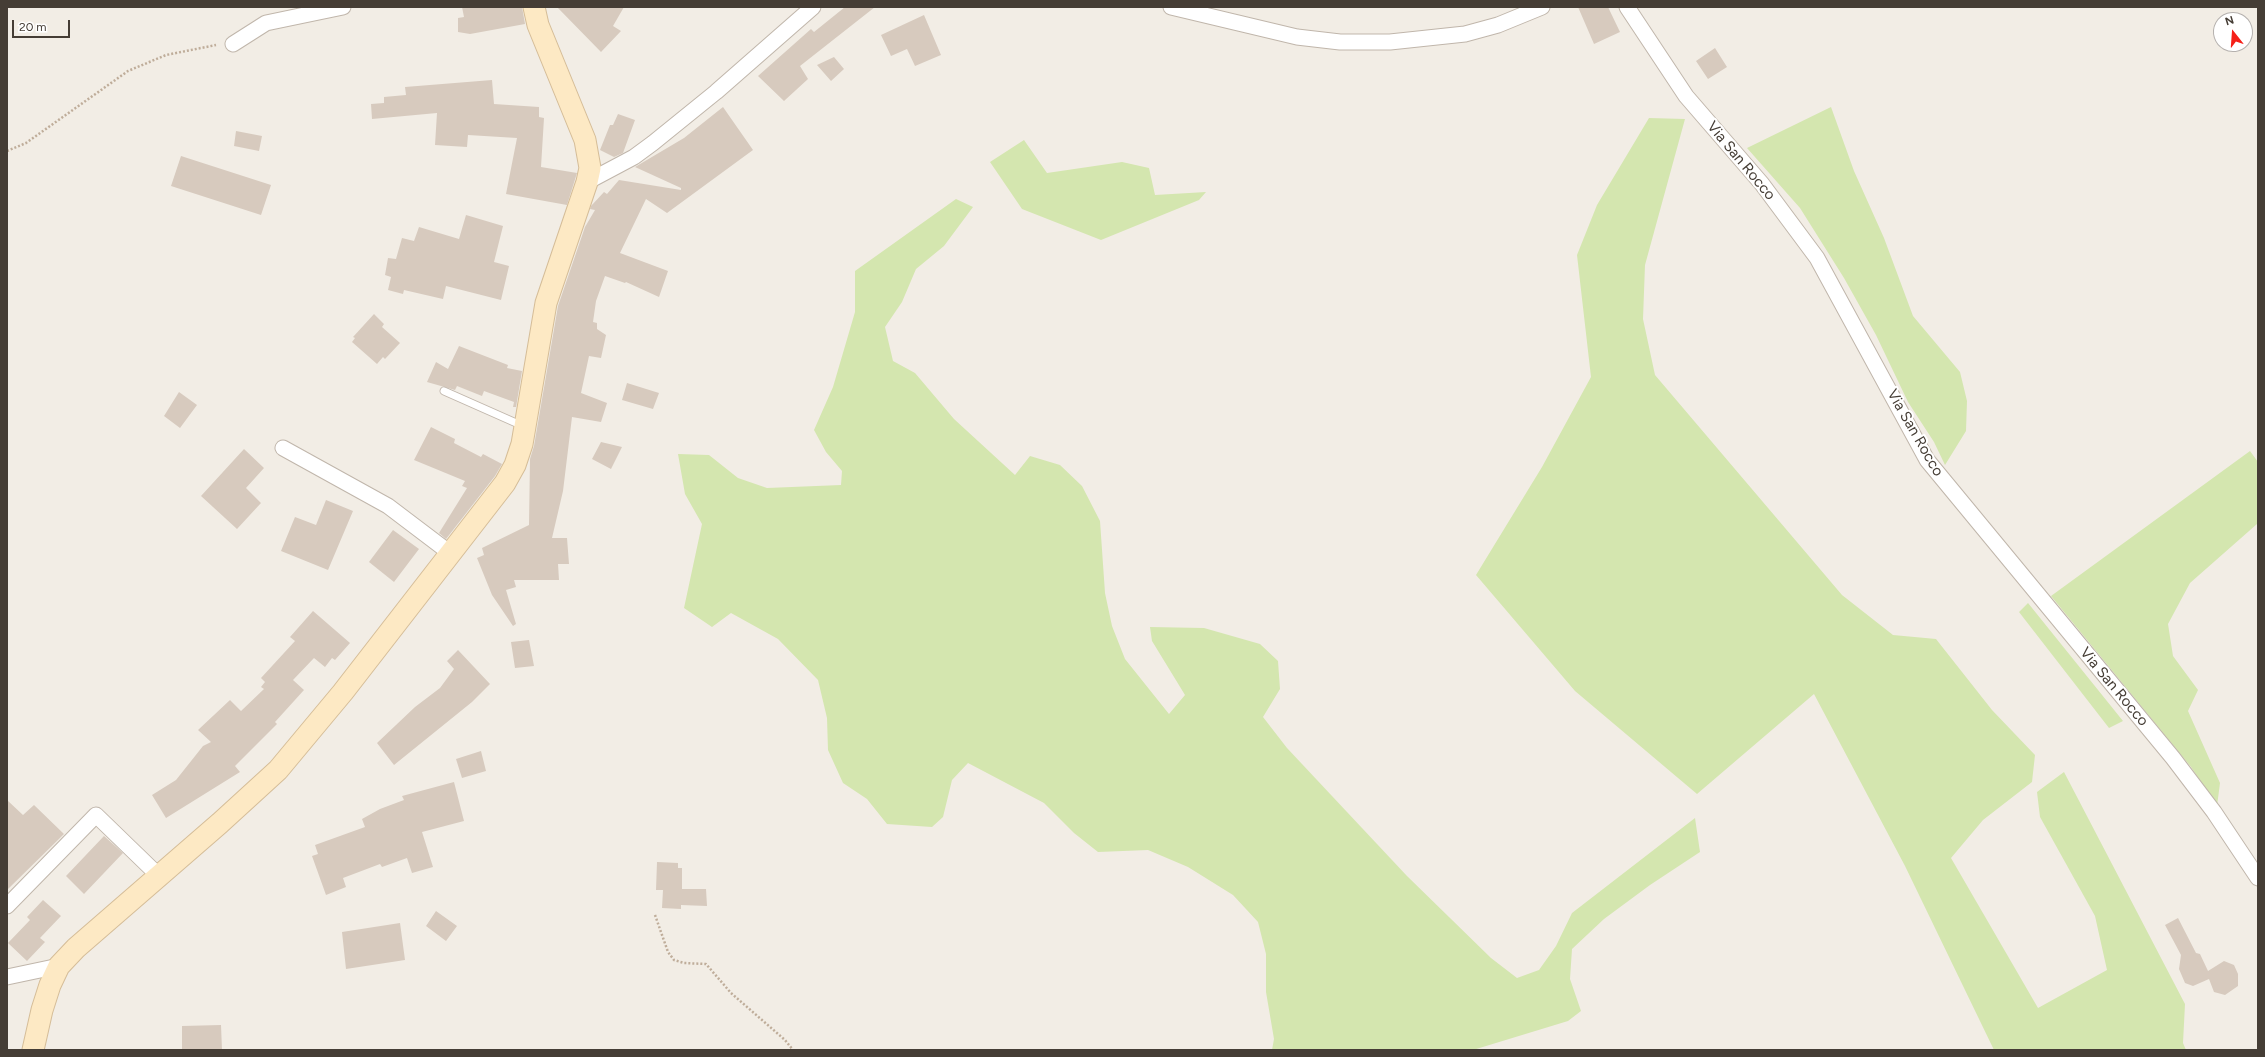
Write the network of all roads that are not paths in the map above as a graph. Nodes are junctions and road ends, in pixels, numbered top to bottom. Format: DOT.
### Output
graph roads {
  1 [pos="343,7"];
  2 [pos="534,7"];
  3 [pos="813,7"];
  4 [pos="1171,7"];
  5 [pos="1542,7"];
  6 [pos="1627,7"];
  7 [pos="233,44"];
  8 [pos="587,182"];
  9 [pos="444,391"];
  10 [pos="525,427"];
  11 [pos="283,448"];
  12 [pos="450,553"];
  13 [pos="159,876"];
  14 [pos="2258,878"];
  15 [pos="7,906"];
  16 [pos="59,966"];
  17 [pos="7,977"];
  18 [pos="33,1050"];
  1 -- 7 [label="street"];
  2 -- 8 [label="street"];
  3 -- 8 [label="street"];
  4 -- 5 [label="street"];
  6 -- 14 [label="street, Via San Rocco"];
  8 -- 10 [label="street"];
  9 -- 10 [label="lane"];
  10 -- 12 [label="street"];
  11 -- 12 [label="street"];
  12 -- 13 [label="street"];
  13 -- 15 [label="street"];
  13 -- 16 [label="street"];
  16 -- 17 [label="street"];
  16 -- 18 [label="street"];
}
